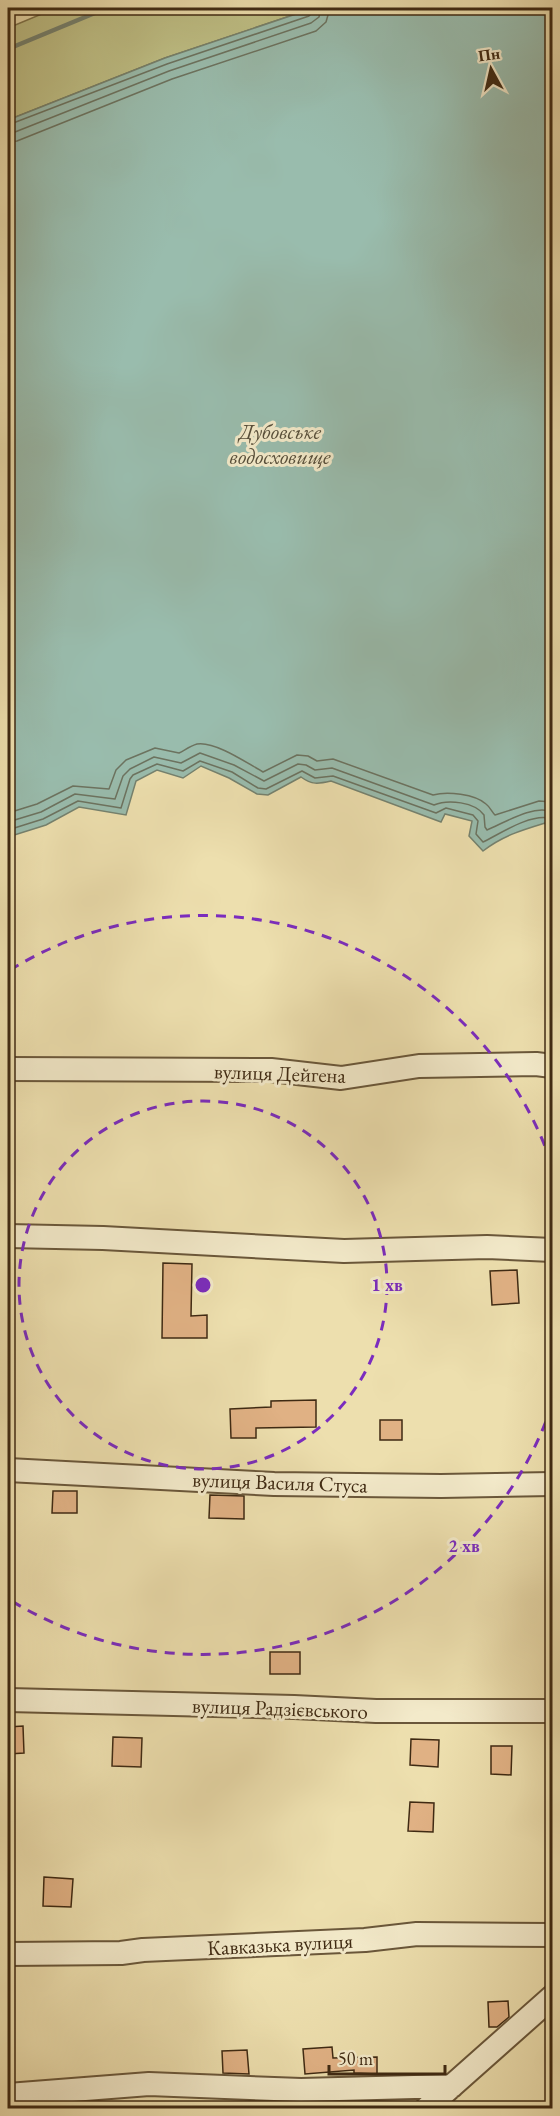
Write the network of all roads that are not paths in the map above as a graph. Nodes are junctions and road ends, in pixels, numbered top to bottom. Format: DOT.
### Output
graph roads {
  1 [pos="552,1066"];
  2 [pos="8,1069"];
  3 [pos="8,1236"];
  4 [pos="552,1250"];
  5 [pos="8,1470"];
  6 [pos="552,1484"];
  7 [pos="8,1701"];
  8 [pos="552,1711"];
  9 [pos="552,1935"];
  10 [pos="8,1954"];
  11 [pos="552,1997"];
  12 [pos="452,2086"];
  13 [pos="8,2095"];
  14 [pos="427,2109"];
  1 -- 2 [label="street, вулиця Дейгена"];
  3 -- 4 [label="street"];
  5 -- 6 [label="street, вулиця Василя Стуса"];
  7 -- 8 [label="street, вулиця Радзієвського"];
  9 -- 10 [label="street, Кавказька вулиця"];
  11 -- 12 [label="street"];
  12 -- 13 [label="street"];
  12 -- 14 [label="street"];
}
